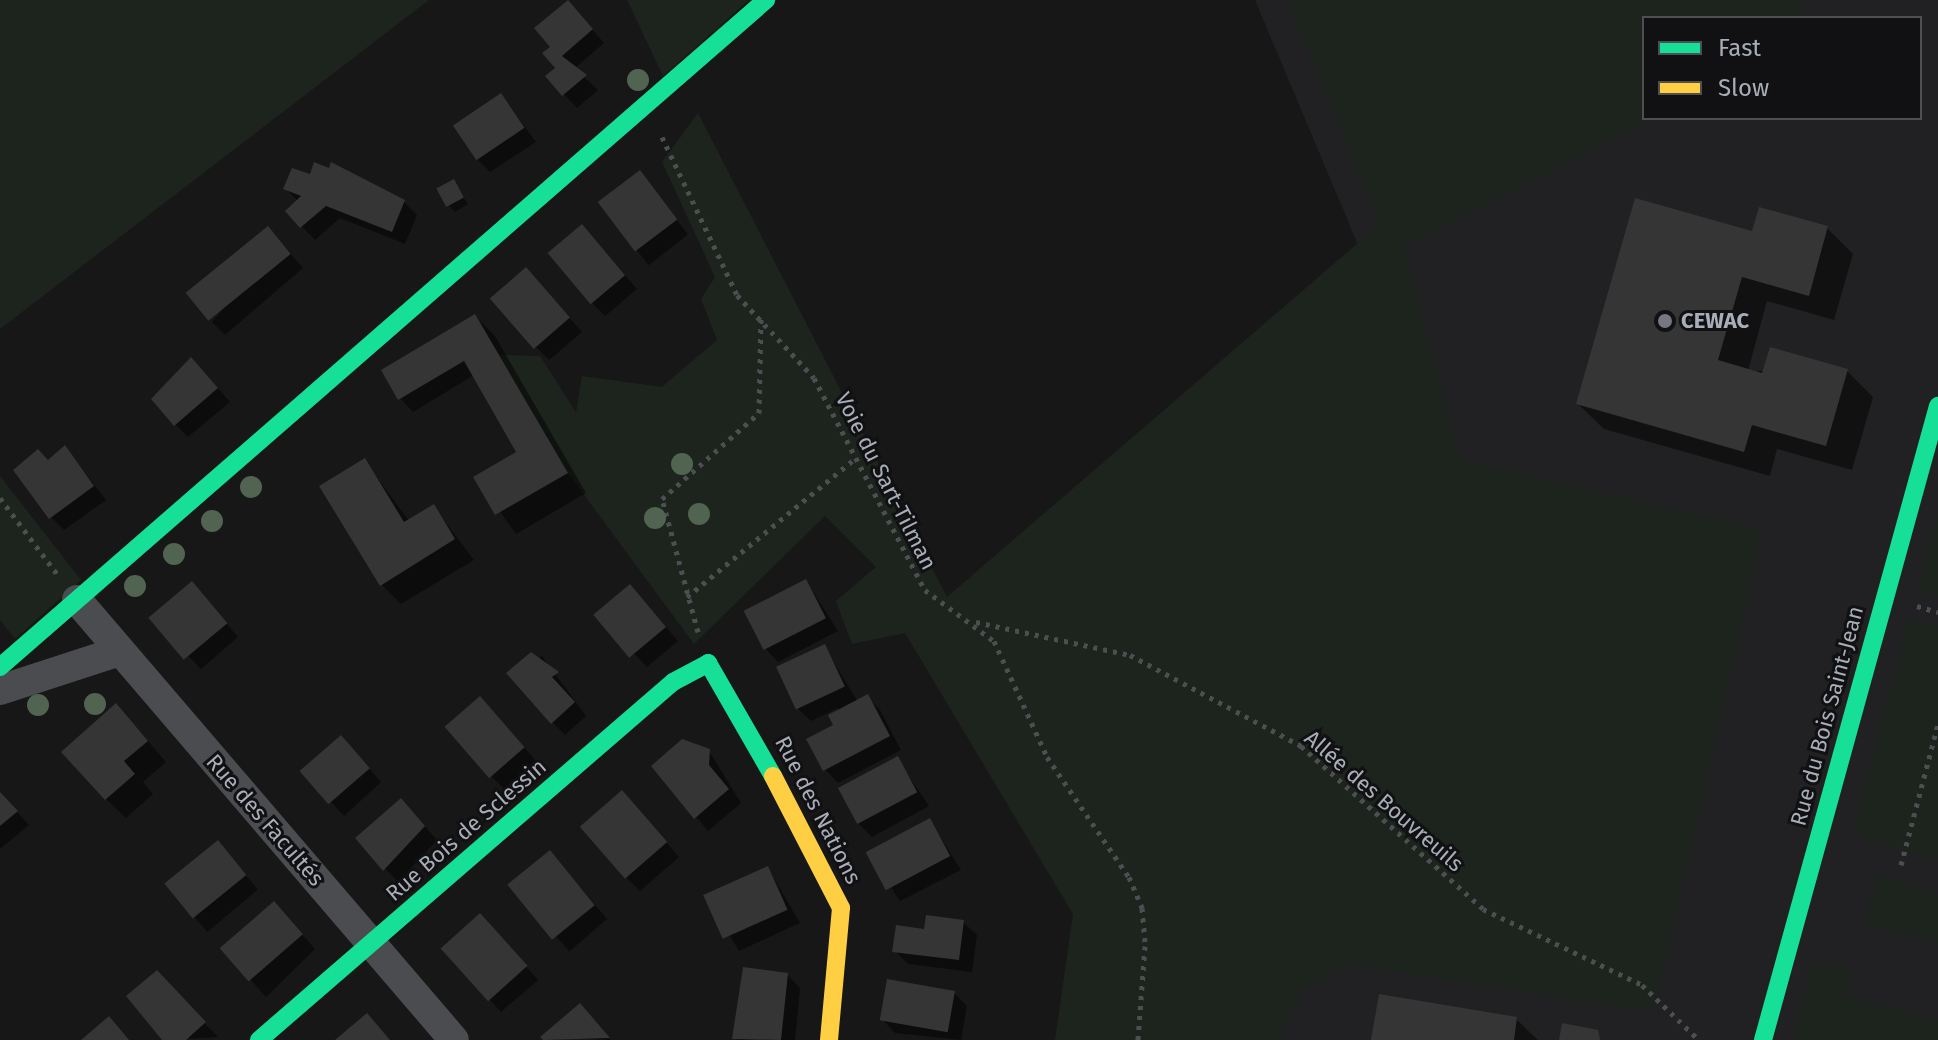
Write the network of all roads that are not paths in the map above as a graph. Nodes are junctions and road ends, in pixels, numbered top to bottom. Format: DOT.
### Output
graph roads {
  1 [pos="766,0"];
  2 [pos="1938,406"];
  3 [pos="77,600"];
  4 [pos="120,651"];
  5 [pos="708,663"];
  6 [pos="0,667"];
  7 [pos="0,690"];
  8 [pos="370,944"];
  9 [pos="259,1040"];
  10 [pos="454,1040"];
  11 [pos="829,1040"];
  12 [pos="1763,1040"];
  1 -- 3 [label="street"];
  2 -- 12 [label="street, Rue du Bois Saint-Jean"];
  3 -- 4 [label="street, Rue des Facultés"];
  3 -- 6 [label="street"];
  4 -- 7 [label="street"];
  4 -- 8 [label="street, Rue des Facultés"];
  5 -- 8 [label="street, Rue Bois de Sclessin"];
  5 -- 11 [label="street, Rue des Nations"];
  8 -- 9 [label="street, Rue Bois de Sclessin"];
  8 -- 10 [label="street, Rue des Facultés"];
}
